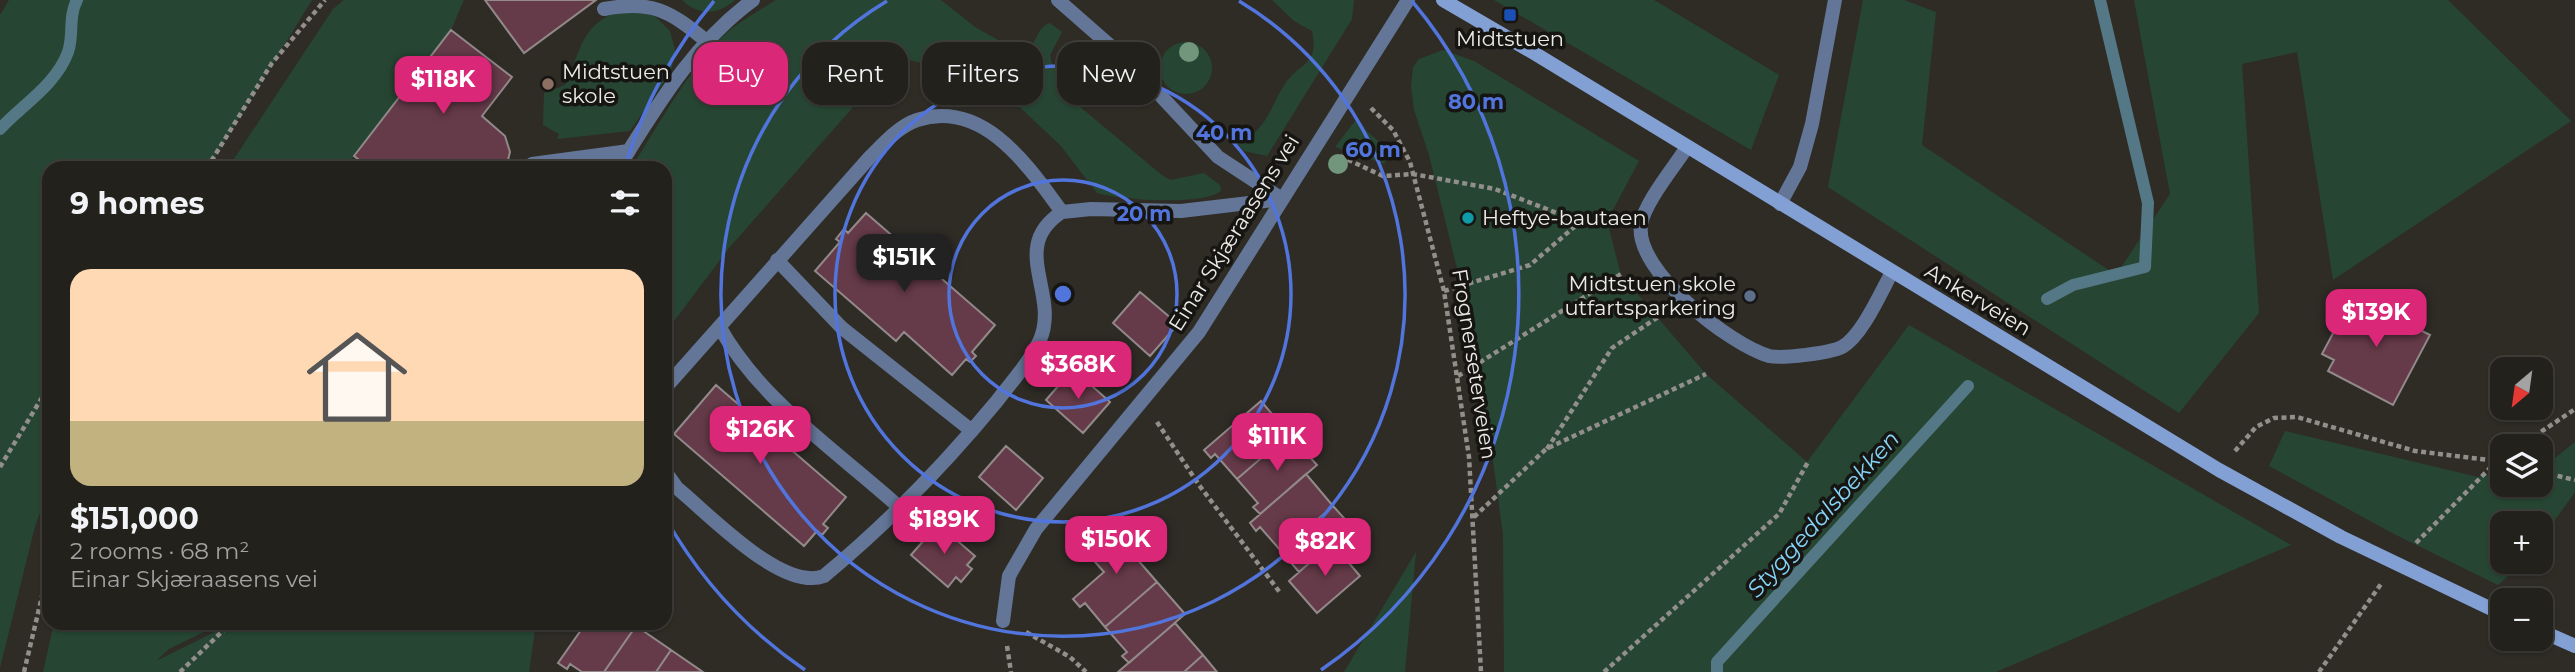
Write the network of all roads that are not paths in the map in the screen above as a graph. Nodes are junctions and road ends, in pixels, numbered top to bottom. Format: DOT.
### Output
graph roads {
  1 [pos="752,0"];
  2 [pos="1058,0"];
  3 [pos="1408,0"];
  4 [pos="1443,0"];
  5 [pos="1835,0"];
  6 [pos="604,9"];
  7 [pos="705,40"];
  8 [pos="1687,148"];
  9 [pos="629,151"];
  10 [pos="554,161"];
  11 [pos="623,161"];
  12 [pos="1282,199"];
  13 [pos="1780,204"];
  14 [pos="1062,212"];
  15 [pos="777,260"];
  16 [pos="1892,272"];
  17 [pos="720,328"];
  18 [pos="672,380"];
  19 [pos="972,432"];
  20 [pos="672,481"];
  21 [pos="899,507"];
  22 [pos="2490,608"];
  23 [pos="1003,621"];
  24 [pos="2553,636"];
  25 [pos="2575,646"];
  1 -- 7 [label="street"];
  2 -- 12 [label="street"];
  3 -- 12 [label="street, Einar Skjæraasens vei"];
  4 -- 8 [label="main road, Ankerveien"];
  5 -- 13 [label="street"];
  6 -- 7 [label="street"];
  7 -- 9 [label="street"];
  8 -- 13 [label="main road, Ankerveien"];
  8 -- 16 [label="street"];
  9 -- 10 [label="street"];
  9 -- 11 [label="street"];
  12 -- 14 [label="street"];
  12 -- 23 [label="street, Einar Skjæraasens vei"];
  13 -- 16 [label="main road, Ankerveien"];
  14 -- 15 [label="street"];
  14 -- 19 [label="street"];
  15 -- 17 [label="street"];
  15 -- 19 [label="street"];
  16 -- 22 [label="main road, Ankerveien"];
  17 -- 18 [label="street"];
  17 -- 21 [label="street"];
  19 -- 21 [label="street"];
  20 -- 21 [label="street"];
  24 -- 25 [label="main road"];
}
